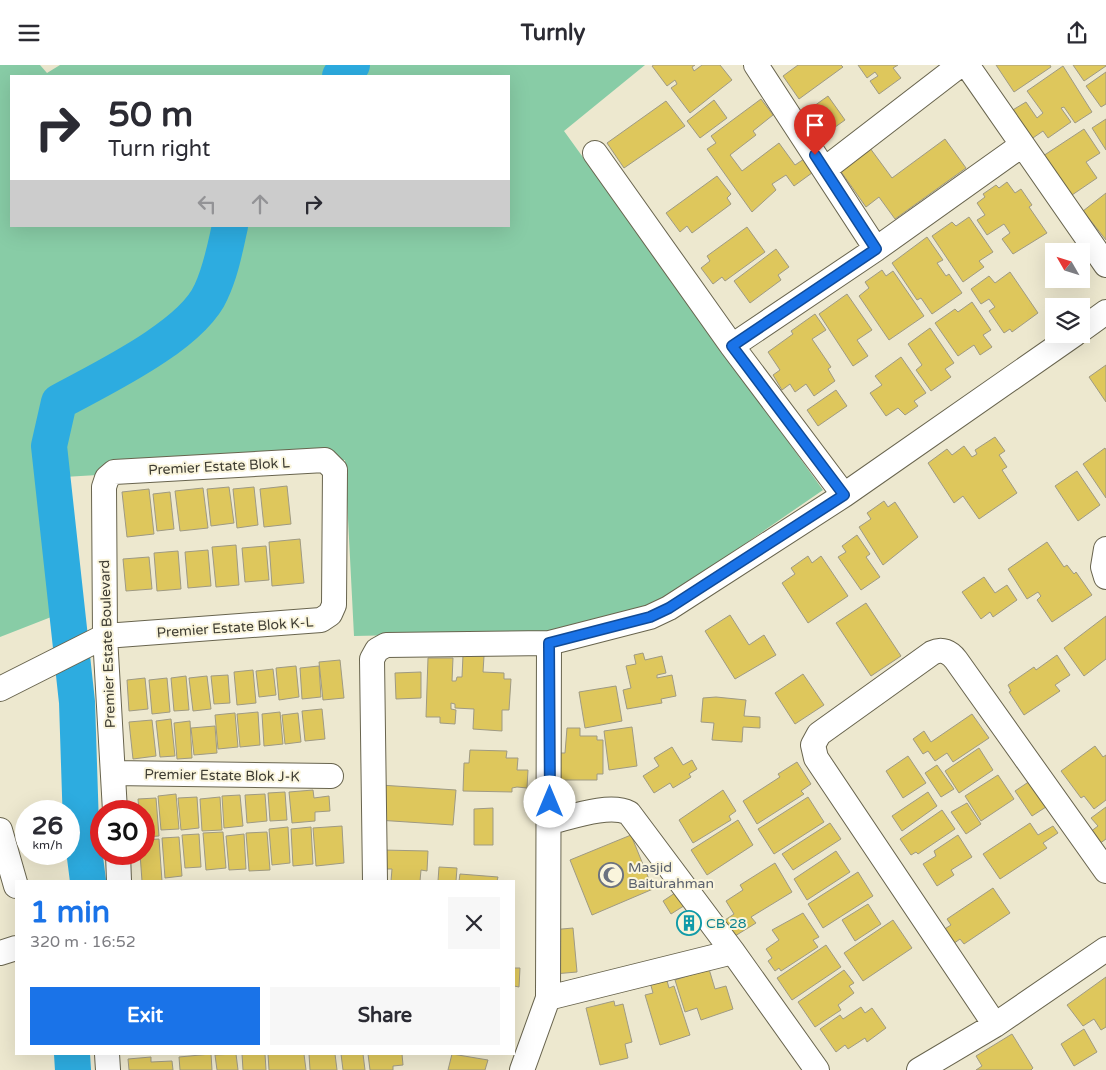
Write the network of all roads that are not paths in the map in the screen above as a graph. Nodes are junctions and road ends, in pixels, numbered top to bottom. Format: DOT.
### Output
graph roads {
  1 [pos="756,65"];
  2 [pos="960,65"];
  3 [pos="966,65"];
  4 [pos="1022,145"];
  5 [pos="596,153"];
  6 [pos="825,169"];
  7 [pos="876,249"];
  8 [pos="1106,265"];
  9 [pos="1106,312"];
  10 [pos="1090,324"];
  11 [pos="1062,343"];
  12 [pos="732,346"];
  13 [pos="331,464"];
  14 [pos="107,478"];
  15 [pos="844,495"];
  16 [pos="1106,549"];
  17 [pos="1106,577"];
  18 [pos="105,636"];
  19 [pos="549,643"];
  20 [pos="0,689"];
  21 [pos="113,773"];
  22 [pos="331,776"];
  23 [pos="114,800"];
  24 [pos="550,822"];
  25 [pos="0,830"];
  26 [pos="118,865"];
  27 [pos="1106,871"];
  28 [pos="119,880"];
  29 [pos="375,880"];
  30 [pos="15,882"];
  31 [pos="15,948"];
  32 [pos="1106,949"];
  33 [pos="733,952"];
  34 [pos="0,953"];
  35 [pos="548,998"];
  36 [pos="995,1025"];
  37 [pos="108,1055"];
  38 [pos="108,1070"];
  39 [pos="522,1070"];
  40 [pos="817,1070"];
  41 [pos="919,1070"];
  1 -- 6 [label="street"];
  2 -- 6 [label="street"];
  3 -- 4 [label="street"];
  4 -- 7 [label="street"];
  4 -- 8 [label="street"];
  5 -- 12 [label="street"];
  6 -- 7 [label="street"];
  7 -- 12 [label="street"];
  9 -- 10 [label="street"];
  11 -- 15 [label="street"];
  12 -- 15 [label="street"];
  13 -- 14 [label="street, Premier Estate Blok L"];
  13 -- 18 [label="street, Premier Estate Blok K-L"];
  14 -- 18 [label="street, Premier Estate Boulevard"];
  15 -- 19 [label="street"];
  16 -- 17 [label="street"];
  18 -- 20 [label="street"];
  18 -- 21 [label="street, Premier Estate Boulevard"];
  19 -- 24 [label="street"];
  19 -- 29 [label="street"];
  21 -- 22 [label="street, Premier Estate Blok J-K"];
  21 -- 23 [label="street, Premier Estate Boulevard"];
  24 -- 33 [label="street"];
  24 -- 35 [label="street"];
  25 -- 30 [label="street"];
  26 -- 28 [label="street"];
  27 -- 36 [label="street"];
  31 -- 34 [label="street"];
  32 -- 36 [label="street"];
  33 -- 35 [label="street"];
  33 -- 40 [label="street"];
  35 -- 39 [label="street"];
  36 -- 41 [label="street"];
  37 -- 38 [label="street"];
}
